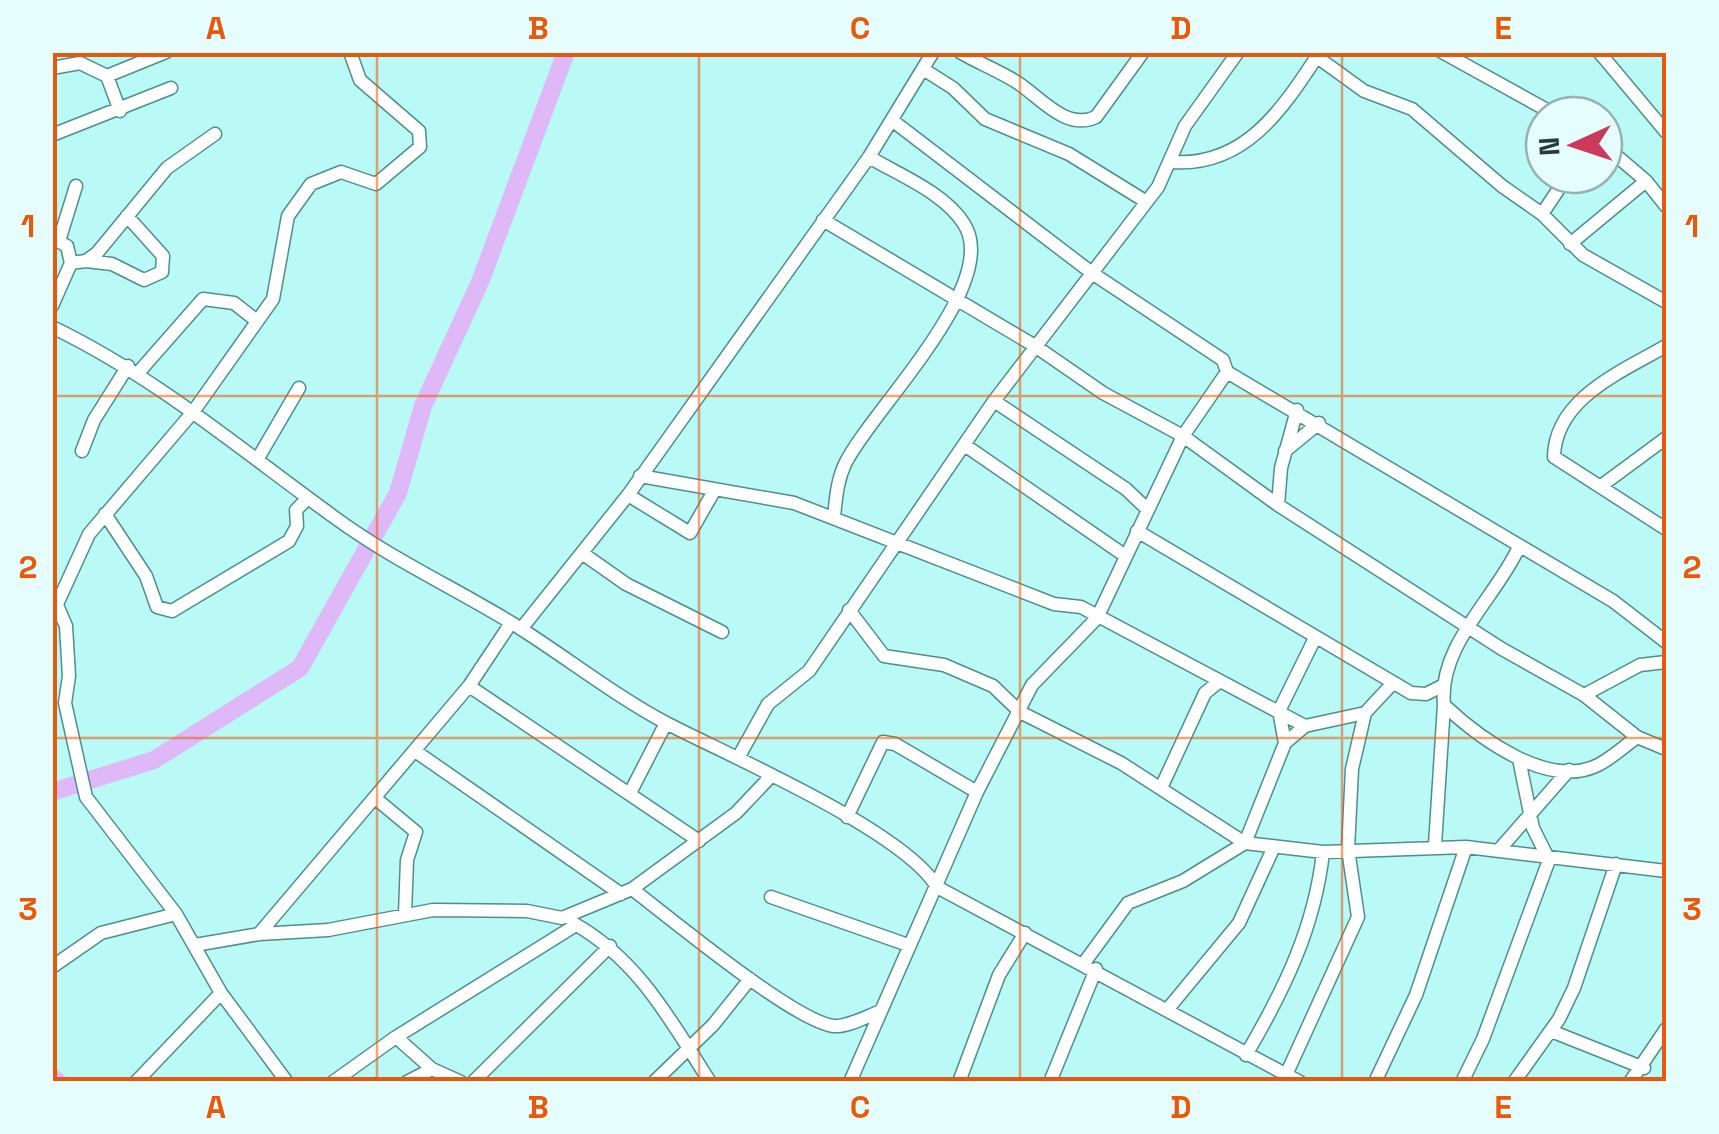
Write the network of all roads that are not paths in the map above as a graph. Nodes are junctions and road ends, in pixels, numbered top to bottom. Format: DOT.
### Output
graph roads {
  1 [pos="166,52"];
  2 [pos="350,52"];
  3 [pos="933,52"];
  4 [pos="960,52"];
  5 [pos="1143,52"];
  6 [pos="1238,52"];
  7 [pos="1442,52"];
  8 [pos="1600,52"];
  9 [pos="1319,54"];
  10 [pos="52,68"];
  11 [pos="923,69"];
  12 [pos="108,76"];
  13 [pos="171,88"];
  14 [pos="1524,97"];
  15 [pos="120,111"];
  16 [pos="893,120"];
  17 [pos="1666,132"];
  18 [pos="215,134"];
  19 [pos="52,135"];
  20 [pos="869,157"];
  21 [pos="1172,162"];
  22 [pos="1624,163"];
  23 [pos="1646,181"];
  24 [pos="76,186"];
  25 [pos="1555,195"];
  26 [pos="1144,201"];
  27 [pos="1666,206"];
  28 [pos="1542,214"];
  29 [pos="127,216"];
  30 [pos="823,220"];
  31 [pos="56,239"];
  32 [pos="1570,244"];
  33 [pos="86,261"];
  34 [pos="71,264"];
  35 [pos="1092,273"];
  36 [pos="955,297"];
  37 [pos="1666,302"];
  38 [pos="52,306"];
  39 [pos="257,321"];
  40 [pos="52,327"];
  41 [pos="1035,346"];
  42 [pos="1666,346"];
  43 [pos="133,370"];
  44 [pos="1227,372"];
  45 [pos="300,388"];
  46 [pos="994,401"];
  47 [pos="1297,410"];
  48 [pos="193,412"];
  49 [pos="1318,423"];
  50 [pos="1184,436"];
  51 [pos="1666,438"];
  52 [pos="966,446"];
  53 [pos="82,451"];
  54 [pos="1285,451"];
  55 [pos="257,460"];
  56 [pos="640,476"];
  57 [pos="1601,486"];
  58 [pos="714,490"];
  59 [pos="628,495"];
  60 [pos="308,498"];
  61 [pos="1278,505"];
  62 [pos="1147,508"];
  63 [pos="104,514"];
  64 [pos="834,517"];
  65 [pos="1666,529"];
  66 [pos="1137,532"];
  67 [pos="894,544"];
  68 [pos="1519,546"];
  69 [pos="582,553"];
  70 [pos="1124,555"];
  71 [pos="55,599"];
  72 [pos="849,610"];
  73 [pos="1097,618"];
  74 [pos="516,626"];
  75 [pos="1468,628"];
  76 [pos="722,632"];
  77 [pos="1315,638"];
  78 [pos="1666,642"];
  79 [pos="52,656"];
  80 [pos="68,658"];
  81 [pos="1666,662"];
  82 [pos="1220,681"];
  83 [pos="1394,683"];
  84 [pos="469,686"];
  85 [pos="1442,686"];
  86 [pos="1584,695"];
  87 [pos="1444,705"];
  88 [pos="59,706"];
  89 [pos="1279,711"];
  90 [pos="1020,712"];
  91 [pos="1365,713"];
  92 [pos="666,723"];
  93 [pos="1305,726"];
  94 [pos="1637,738"];
  95 [pos="1284,743"];
  96 [pos="1666,748"];
  97 [pos="415,751"];
  98 [pos="738,758"];
  99 [pos="1520,760"];
  100 [pos="1569,770"];
  101 [pos="771,776"];
  102 [pos="1161,788"];
  103 [pos="630,792"];
  104 [pos="977,792"];
  105 [pos="375,798"];
  106 [pos="1531,814"];
  107 [pos="846,817"];
  108 [pos="699,841"];
  109 [pos="1244,844"];
  110 [pos="1435,846"];
  111 [pos="1466,847"];
  112 [pos="1273,849"];
  113 [pos="1348,850"];
  114 [pos="1498,851"];
  115 [pos="1324,852"];
  116 [pos="1549,860"];
  117 [pos="1616,864"];
  118 [pos="1666,871"];
  119 [pos="937,887"];
  120 [pos="627,892"];
  121 [pos="771,897"];
  122 [pos="176,914"];
  123 [pos="405,914"];
  124 [pos="562,918"];
  125 [pos="576,925"];
  126 [pos="1025,933"];
  127 [pos="259,934"];
  128 [pos="195,945"];
  129 [pos="908,945"];
  130 [pos="610,946"];
  131 [pos="1090,966"];
  132 [pos="52,967"];
  133 [pos="750,978"];
  134 [pos="221,992"];
  135 [pos="1167,1010"];
  136 [pos="878,1012"];
  137 [pos="1666,1029"];
  138 [pos="1551,1031"];
  139 [pos="396,1037"];
  140 [pos="690,1048"];
  141 [pos="1246,1055"];
  142 [pos="670,1067"];
  143 [pos="701,1068"];
  144 [pos="1270,1068"];
  145 [pos="1644,1068"];
  146 [pos="432,1069"];
  147 [pos="1286,1075"];
  148 [pos="136,1082"];
  149 [pos="288,1082"];
  150 [pos="333,1082"];
  151 [pos="407,1082"];
  152 [pos="461,1082"];
  153 [pos="472,1082"];
  154 [pos="654,1082"];
  155 [pos="710,1082"];
  156 [pos="850,1082"];
  157 [pos="959,1082"];
  158 [pos="1050,1082"];
  159 [pos="1262,1082"];
  160 [pos="1300,1082"];
  161 [pos="1375,1082"];
  162 [pos="1462,1082"];
  163 [pos="1514,1082"];
  164 [pos="1630,1082"];
  1 -- 12 [label="street"];
  2 -- 39 [label="street"];
  3 -- 11 [label="street"];
  4 -- 5 [label="street"];
  6 -- 21 [label="street"];
  7 -- 14 [label="street"];
  8 -- 17 [label="street"];
  9 -- 21 [label="street"];
  9 -- 28 [label="street"];
  10 -- 12 [label="street"];
  11 -- 16 [label="street"];
  11 -- 26 [label="street"];
  12 -- 15 [label="street"];
  13 -- 15 [label="street"];
  15 -- 19 [label="street"];
  16 -- 20 [label="street"];
  16 -- 35 [label="street"];
  18 -- 29 [label="street"];
  20 -- 30 [label="street"];
  20 -- 36 [label="street"];
  21 -- 26 [label="street"];
  22 -- 23 [label="street"];
  23 -- 27 [label="street"];
  23 -- 32 [label="street"];
  24 -- 31 [label="street"];
  25 -- 28 [label="street"];
  26 -- 35 [label="street"];
  28 -- 32 [label="street"];
  29 -- 33 [label="street"];
  29 -- 33 [label="street"];
  30 -- 36 [label="street"];
  30 -- 56 [label="street"];
  31 -- 34 [label="street"];
  32 -- 37 [label="street"];
  33 -- 34 [label="street"];
  34 -- 38 [label="street"];
  35 -- 41 [label="street"];
  35 -- 44 [label="street"];
  36 -- 41 [label="street"];
  36 -- 64 [label="street"];
  39 -- 43 [label="street"];
  39 -- 48 [label="street"];
  40 -- 43 [label="street"];
  41 -- 46 [label="street"];
  41 -- 50 [label="street"];
  42 -- 57 [label="street"];
  43 -- 48 [label="street"];
  43 -- 53 [label="street"];
  44 -- 47 [label="street"];
  44 -- 50 [label="street"];
  45 -- 55 [label="street"];
  46 -- 52 [label="street"];
  46 -- 62 [label="street"];
  47 -- 49 [label="street"];
  47 -- 54 [label="street"];
  48 -- 55 [label="street"];
  48 -- 63 [label="street"];
  49 -- 54 [label="street"];
  49 -- 68 [label="street"];
  50 -- 61 [label="street"];
  50 -- 62 [label="street"];
  51 -- 57 [label="street"];
  52 -- 67 [label="street"];
  52 -- 70 [label="street"];
  54 -- 61 [label="street"];
  55 -- 60 [label="street"];
  56 -- 58 [label="street"];
  56 -- 59 [label="street"];
  57 -- 65 [label="street"];
  58 -- 59 [label="street"];
  58 -- 64 [label="street"];
  59 -- 69 [label="street"];
  60 -- 63 [label="street"];
  60 -- 74 [label="street"];
  61 -- 75 [label="street"];
  62 -- 66 [label="street"];
  63 -- 71 [label="street"];
  64 -- 67 [label="street"];
  66 -- 70 [label="street"];
  66 -- 77 [label="street"];
  67 -- 72 [label="street"];
  67 -- 73 [label="street"];
  68 -- 75 [label="street"];
  68 -- 78 [label="street"];
  69 -- 74 [label="street"];
  69 -- 76 [label="street"];
  70 -- 73 [label="street"];
  71 -- 80 [label="street"];
  72 -- 90 [label="street"];
  72 -- 98 [label="street"];
  73 -- 82 [label="street"];
  73 -- 90 [label="street"];
  74 -- 84 [label="street"];
  74 -- 92 [label="street"];
  75 -- 85 [label="street"];
  75 -- 86 [label="street"];
  77 -- 83 [label="street"];
  77 -- 89 [label="street"];
  79 -- 80 [label="street"];
  80 -- 88 [label="street"];
  81 -- 86 [label="street"];
  82 -- 89 [label="street"];
  82 -- 102 [label="street"];
  83 -- 85 [label="street"];
  83 -- 91 [label="street"];
  84 -- 97 [label="street"];
  84 -- 103 [label="street"];
  85 -- 87 [label="street"];
  86 -- 94 [label="street"];
  87 -- 99 [label="street"];
  87 -- 110 [label="street"];
  88 -- 122 [label="street"];
  89 -- 93 [label="street"];
  89 -- 95 [label="street"];
  90 -- 102 [label="street"];
  90 -- 104 [label="street"];
  91 -- 93 [label="street"];
  91 -- 113 [label="street"];
  92 -- 98 [label="street"];
  92 -- 103 [label="street"];
  93 -- 95 [label="street"];
  94 -- 96 [label="street"];
  94 -- 100 [label="street"];
  95 -- 109 [label="street"];
  97 -- 105 [label="street"];
  97 -- 120 [label="street"];
  98 -- 101 [label="street"];
  99 -- 100 [label="street"];
  99 -- 106 [label="street"];
  100 -- 106 [label="street"];
  101 -- 107 [label="street"];
  101 -- 108 [label="street"];
  102 -- 109 [label="street"];
  103 -- 108 [label="street"];
  104 -- 107 [label="street"];
  104 -- 119 [label="street"];
  105 -- 123 [label="street"];
  105 -- 127 [label="street"];
  106 -- 114 [label="street"];
  106 -- 116 [label="street"];
  107 -- 119 [label="street"];
  108 -- 120 [label="street"];
  109 -- 112 [label="street"];
  109 -- 131 [label="street"];
  110 -- 111 [label="street"];
  110 -- 113 [label="street"];
  111 -- 114 [label="street"];
  111 -- 161 [label="street"];
  112 -- 115 [label="street"];
  112 -- 135 [label="street"];
  113 -- 115 [label="street"];
  113 -- 147 [label="street"];
  114 -- 116 [label="street"];
  115 -- 141 [label="street"];
  116 -- 117 [label="street"];
  116 -- 162 [label="street"];
  117 -- 118 [label="street"];
  117 -- 138 [label="street"];
  119 -- 126 [label="street"];
  119 -- 129 [label="street"];
  120 -- 124 [label="street"];
  120 -- 133 [label="street"];
  121 -- 129 [label="street"];
  122 -- 128 [label="street"];
  122 -- 132 [label="street"];
  123 -- 124 [label="street"];
  123 -- 127 [label="street"];
  124 -- 125 [label="street"];
  125 -- 130 [label="street"];
  125 -- 139 [label="street"];
  126 -- 131 [label="street"];
  126 -- 157 [label="street"];
  127 -- 128 [label="street"];
  128 -- 134 [label="street"];
  129 -- 136 [label="street"];
  130 -- 140 [label="street"];
  130 -- 153 [label="street"];
  131 -- 135 [label="street"];
  131 -- 158 [label="street"];
  133 -- 136 [label="street"];
  133 -- 140 [label="street"];
  134 -- 148 [label="street"];
  134 -- 149 [label="street"];
  135 -- 141 [label="street"];
  136 -- 156 [label="street"];
  137 -- 145 [label="street"];
  138 -- 145 [label="street"];
  138 -- 163 [label="street"];
  139 -- 146 [label="street"];
  139 -- 150 [label="street"];
  140 -- 142 [label="street"];
  140 -- 143 [label="street"];
  141 -- 144 [label="street"];
  142 -- 143 [label="street"];
  142 -- 154 [label="street"];
  143 -- 155 [label="street"];
  144 -- 147 [label="street"];
  144 -- 159 [label="street"];
  145 -- 164 [label="street"];
  146 -- 151 [label="street"];
  146 -- 152 [label="street"];
  147 -- 160 [label="street"];
}
